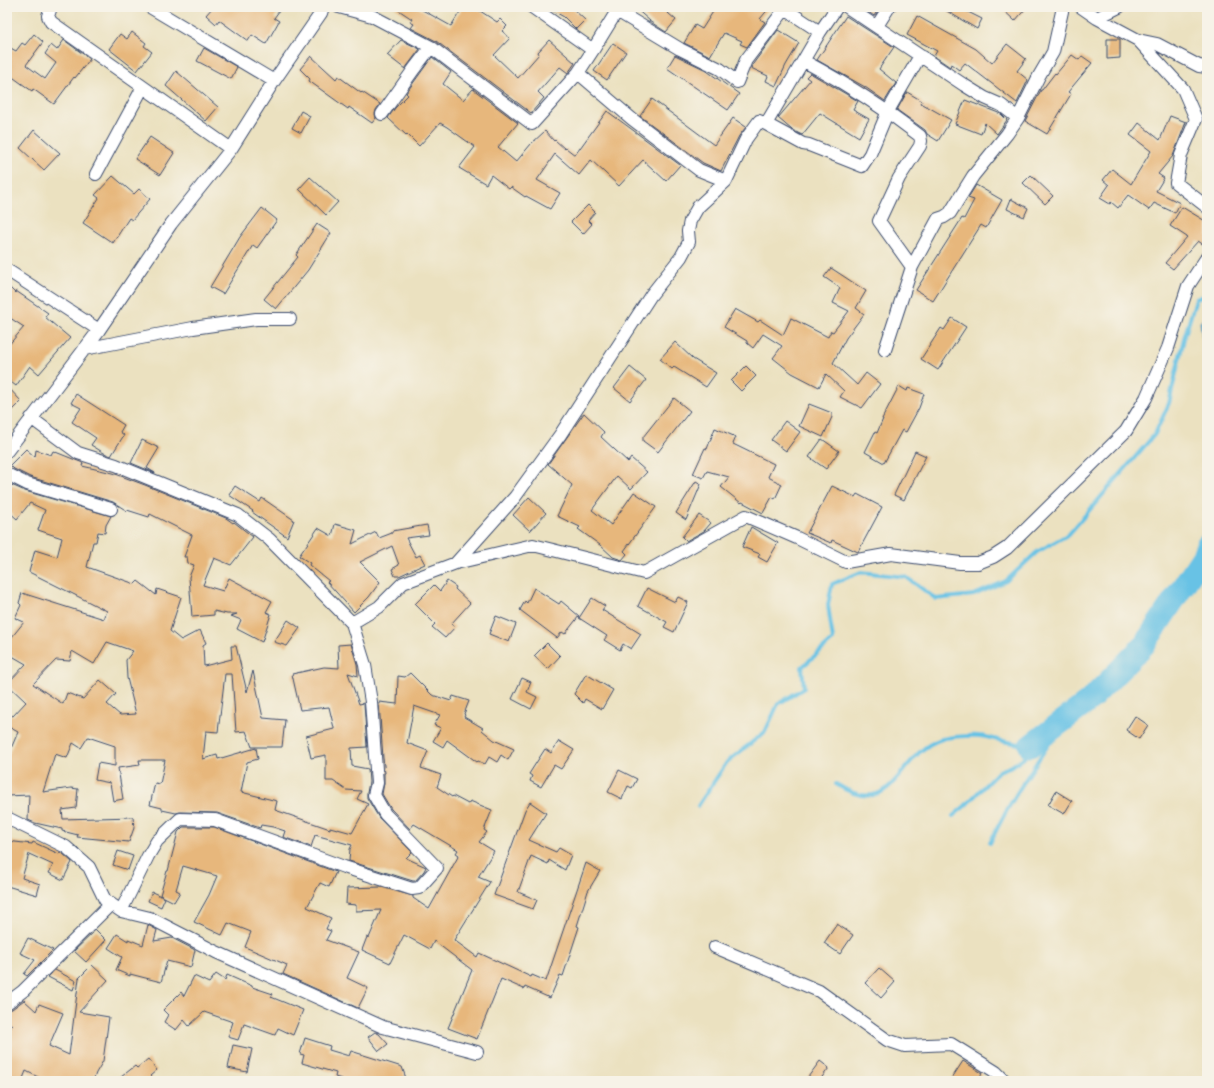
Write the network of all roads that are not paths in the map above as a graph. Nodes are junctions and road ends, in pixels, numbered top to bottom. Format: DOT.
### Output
graph roads {
  1 [pos="51,7"];
  2 [pos="150,7"];
  3 [pos="323,7"];
  4 [pos="339,7"];
  5 [pos="532,7"];
  6 [pos="837,7"];
  7 [pos="847,7"];
  8 [pos="889,7"];
  9 [pos="1063,7"];
  10 [pos="1081,7"];
  11 [pos="1119,7"];
  12 [pos="617,9"];
  13 [pos="1097,18"];
  14 [pos="877,26"];
  15 [pos="820,32"];
  16 [pos="1138,40"];
  17 [pos="431,47"];
  18 [pos="593,50"];
  19 [pos="923,57"];
  20 [pos="804,61"];
  21 [pos="1207,67"];
  22 [pos="578,73"];
  23 [pos="274,81"];
  24 [pos="143,87"];
  25 [pos="888,111"];
  26 [pos="382,114"];
  27 [pos="1018,118"];
  28 [pos="766,124"];
  29 [pos="231,149"];
  30 [pos="96,174"];
  31 [pos="726,180"];
  32 [pos="1207,207"];
  33 [pos="1207,257"];
  34 [pos="912,267"];
  35 [pos="7,270"];
  36 [pos="290,319"];
  37 [pos="99,330"];
  38 [pos="84,350"];
  39 [pos="885,350"];
  40 [pos="31,418"];
  41 [pos="7,451"];
  42 [pos="7,474"];
  43 [pos="111,509"];
  44 [pos="456,563"];
  45 [pos="352,623"];
  46 [pos="7,818"];
  47 [pos="116,907"];
  48 [pos="715,947"];
  49 [pos="7,1003"];
  50 [pos="477,1052"];
  51 [pos="1005,1081"];
  1 -- 24 [label="street"];
  2 -- 23 [label="street"];
  3 -- 23 [label="street"];
  4 -- 17 [label="street"];
  5 -- 18 [label="street"];
  6 -- 15 [label="street"];
  7 -- 14 [label="street"];
  8 -- 14 [label="street"];
  9 -- 27 [label="street"];
  10 -- 13 [label="street"];
  11 -- 13 [label="street"];
  12 -- 15 [label="street"];
  12 -- 18 [label="street"];
  13 -- 16 [label="street"];
  14 -- 19 [label="street"];
  15 -- 20 [label="street"];
  16 -- 21 [label="street"];
  16 -- 32 [label="street"];
  17 -- 22 [label="street"];
  17 -- 26 [label="street"];
  18 -- 22 [label="street"];
  19 -- 25 [label="street"];
  19 -- 27 [label="street"];
  20 -- 25 [label="street"];
  20 -- 28 [label="street"];
  22 -- 31 [label="street"];
  23 -- 29 [label="street"];
  24 -- 29 [label="street"];
  24 -- 30 [label="street"];
  25 -- 28 [label="street"];
  25 -- 34 [label="street"];
  27 -- 34 [label="street"];
  28 -- 31 [label="street"];
  29 -- 37 [label="street"];
  31 -- 44 [label="street"];
  33 -- 44 [label="street"];
  34 -- 39 [label="street"];
  35 -- 37 [label="street"];
  36 -- 38 [label="street"];
  37 -- 38 [label="street"];
  38 -- 40 [label="street"];
  40 -- 41 [label="street"];
  40 -- 45 [label="street"];
  42 -- 43 [label="street"];
  44 -- 45 [label="street"];
  45 -- 47 [label="street"];
  46 -- 47 [label="street"];
  47 -- 49 [label="street"];
  47 -- 50 [label="street"];
  48 -- 51 [label="street"];
}
